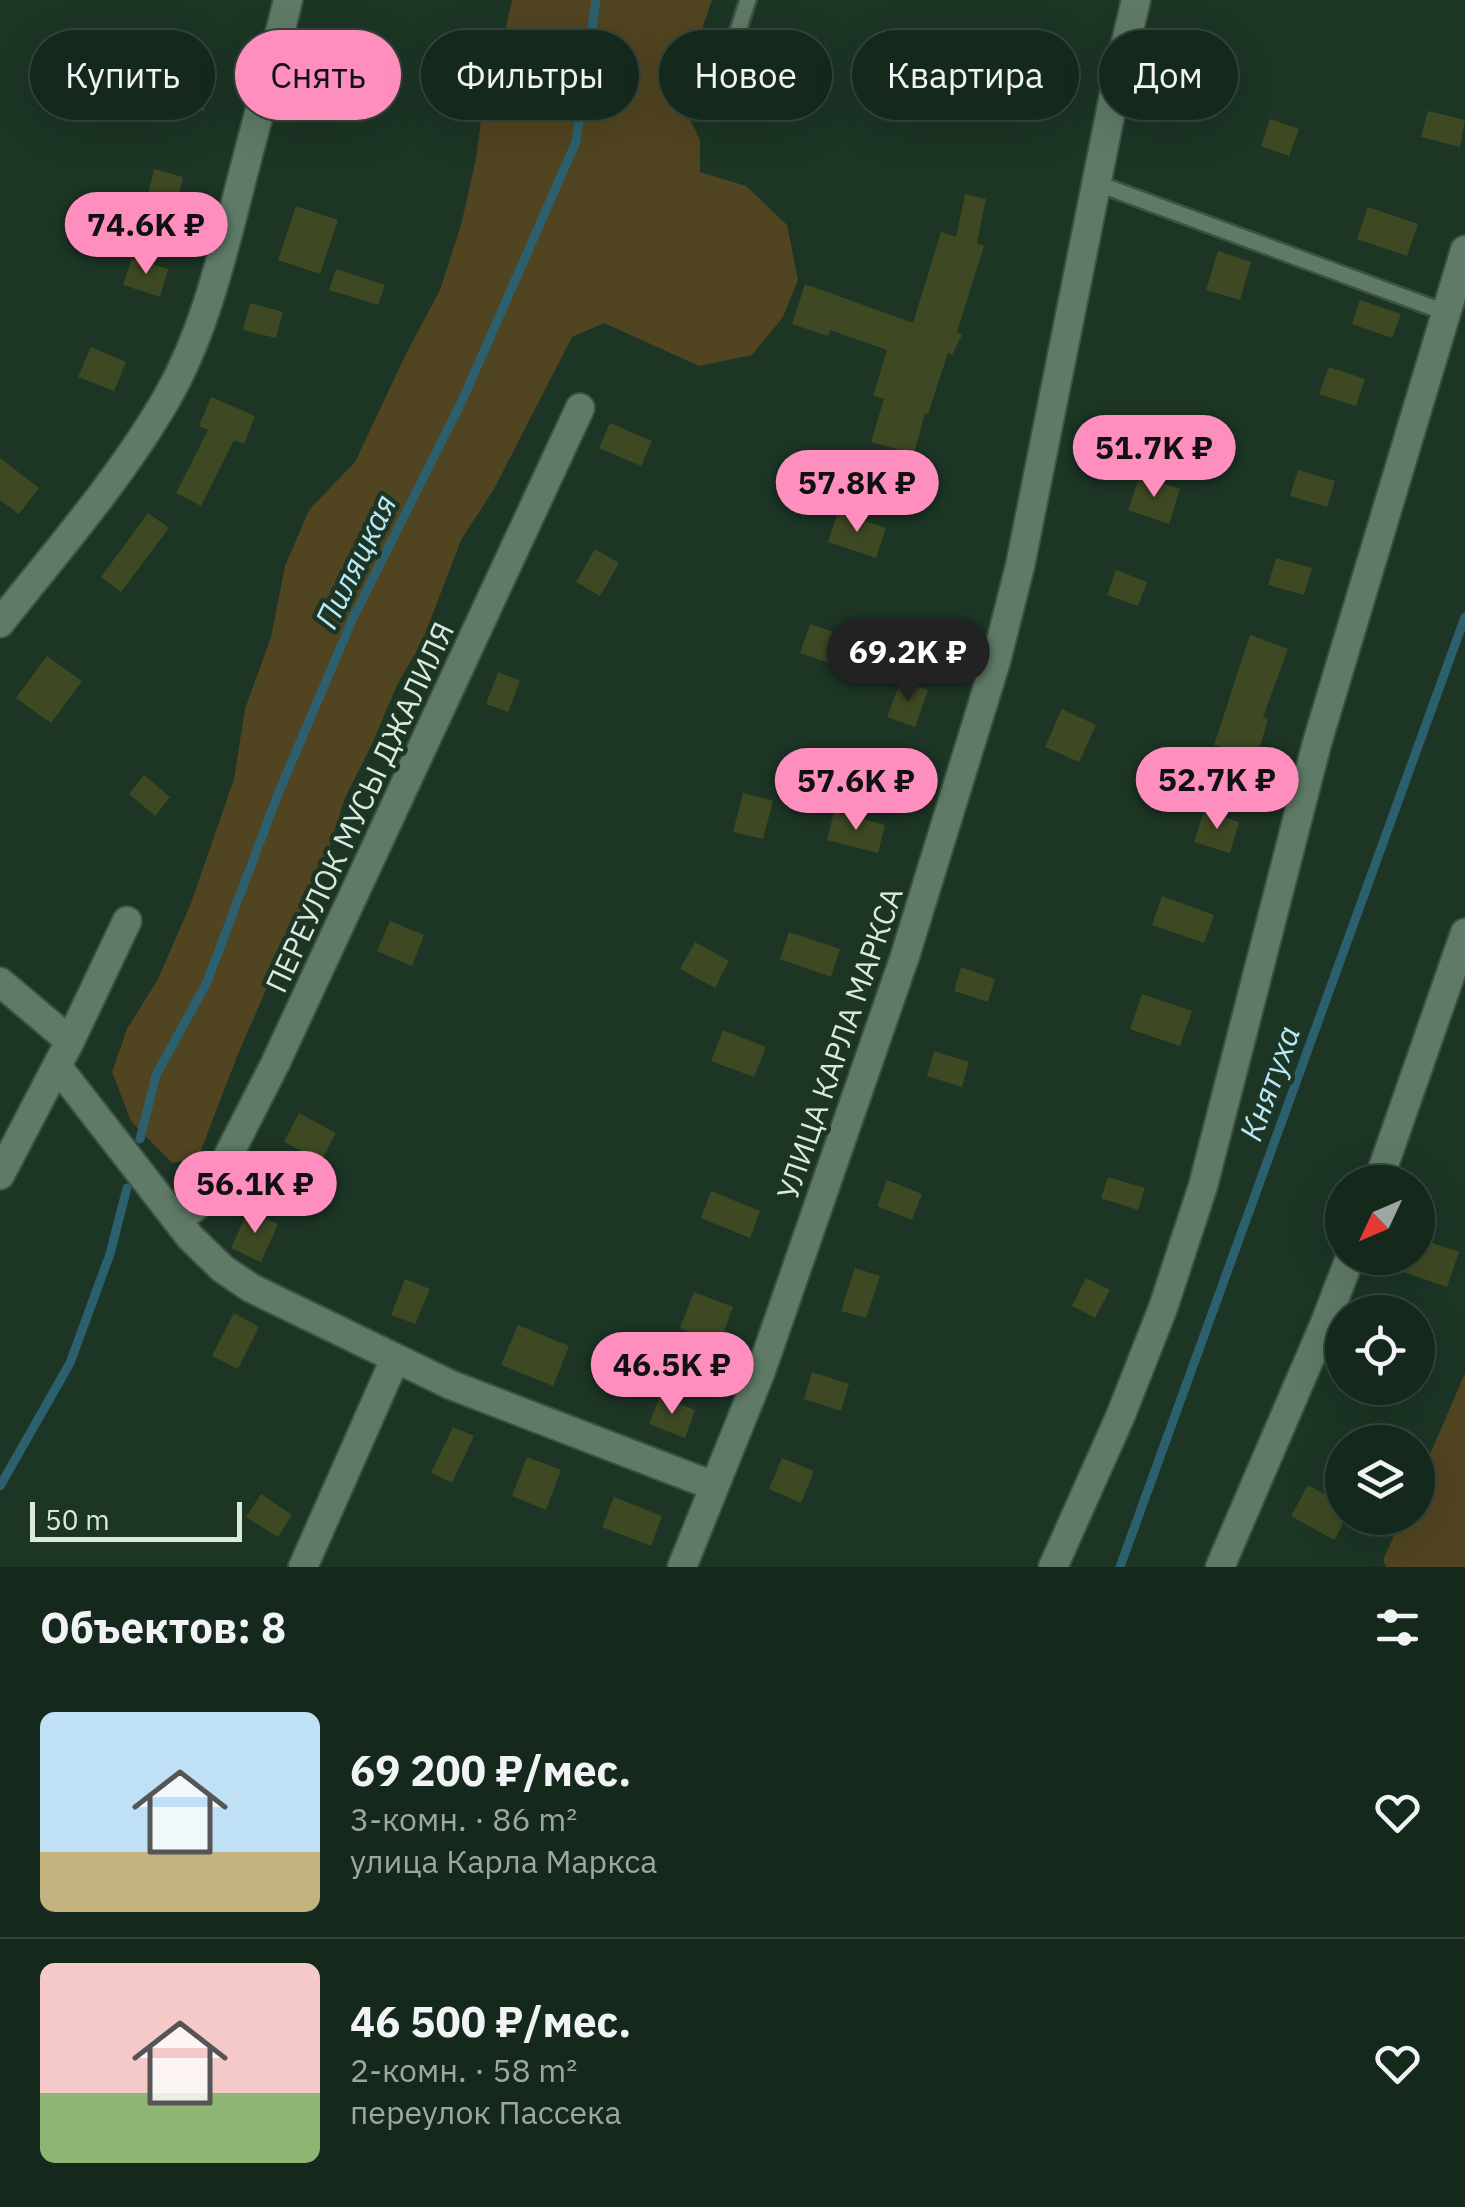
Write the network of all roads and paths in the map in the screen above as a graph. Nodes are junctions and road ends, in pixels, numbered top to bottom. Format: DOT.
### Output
graph roads {
  1 [pos="288,0"];
  2 [pos="748,0"];
  3 [pos="1136,0"];
  4 [pos="738,30"];
  5 [pos="1096,184"];
  6 [pos="1465,250"];
  7 [pos="1446,313"];
  8 [pos="580,408"];
  9 [pos="0,623"];
  10 [pos="127,921"];
  11 [pos="1465,933"];
  12 [pos="0,982"];
  13 [pos="70,1040"];
  14 [pos="57,1066"];
  15 [pos="1384,1165"];
  16 [pos="0,1176"];
  17 [pos="177,1220"];
  18 [pos="1343,1275"];
  19 [pos="395,1359"];
  20 [pos="714,1486"];
  21 [pos="303,1567"];
  22 [pos="682,1567"];
  23 [pos="1053,1567"];
  24 [pos="1220,1567"];
  1 -- 9 [label="street"];
  2 -- 4 [label="lane"];
  3 -- 5 [label="street, УЛИЦА КАРЛА МАРКСА"];
  5 -- 7 [label="lane"];
  5 -- 20 [label="street, УЛИЦА КАРЛА МАРКСА"];
  6 -- 7 [label="street"];
  7 -- 23 [label="street"];
  8 -- 17 [label="street, ПЕРЕУЛОК МУСЫ ДЖАЛИЛЯ"];
  10 -- 13 [label="street"];
  11 -- 15 [label="street"];
  12 -- 13 [label="street"];
  13 -- 14 [label="street"];
  14 -- 16 [label="street"];
  14 -- 17 [label="street"];
  17 -- 19 [label="street"];
  18 -- 24 [label="street"];
  19 -- 20 [label="street"];
  19 -- 21 [label="street"];
  20 -- 22 [label="street, УЛИЦА КАРЛА МАРКСА"];
}
